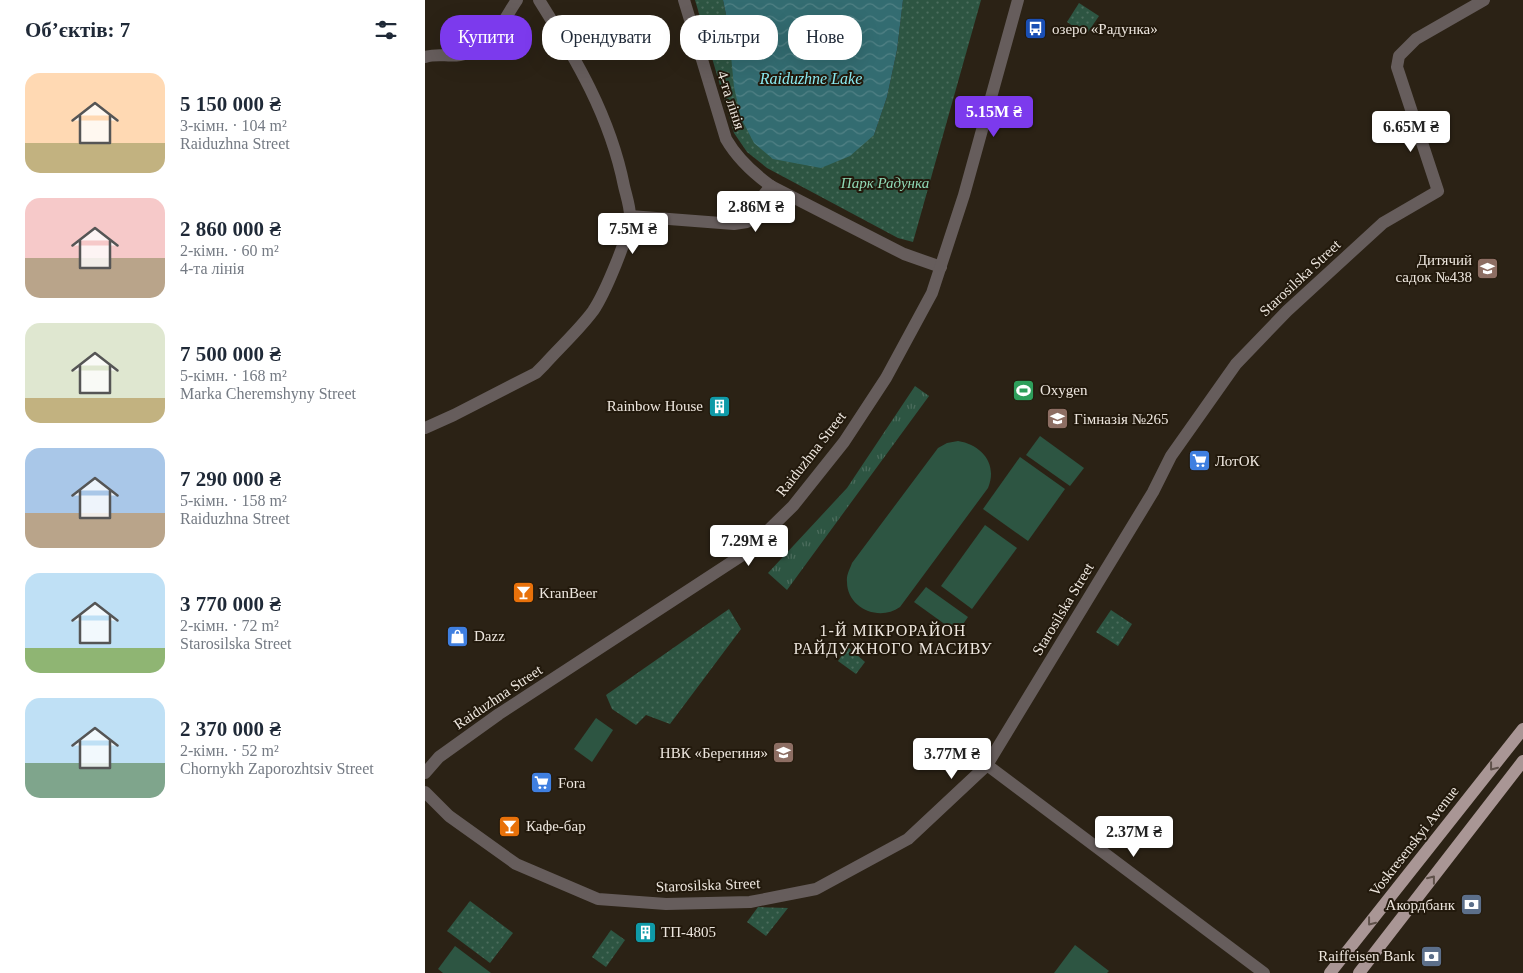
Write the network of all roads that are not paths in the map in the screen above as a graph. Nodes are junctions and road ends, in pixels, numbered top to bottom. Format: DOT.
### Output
graph roads {
  1 [pos="517,0"];
  2 [pos="539,0"];
  3 [pos="684,0"];
  4 [pos="1017,0"];
  5 [pos="1484,0"];
  6 [pos="425,57"];
  7 [pos="771,186"];
  8 [pos="630,216"];
  9 [pos="941,267"];
  10 [pos="425,428"];
  11 [pos="1523,729"];
  12 [pos="1523,760"];
  13 [pos="987,765"];
  14 [pos="425,773"];
  15 [pos="425,792"];
  16 [pos="1264,973"];
  17 [pos="1330,973"];
  18 [pos="1359,973"];
  1 -- 6 [label="street"];
  2 -- 8 [label="street"];
  3 -- 7 [label="street, 4-та лінія"];
  4 -- 9 [label="street, Raiduzhna Street"];
  5 -- 13 [label="street, Starosilska Street"];
  7 -- 8 [label="street"];
  7 -- 9 [label="street, 4-та лінія"];
  8 -- 10 [label="street"];
  9 -- 14 [label="street, Raiduzhna Street"];
  11 -- 17 [label="main road, Voskresenskyi Avenue, one-way"];
  18 -- 12 [label="main road, one-way"];
  13 -- 15 [label="street, Starosilska Street"];
  13 -- 16 [label="street"];
}
